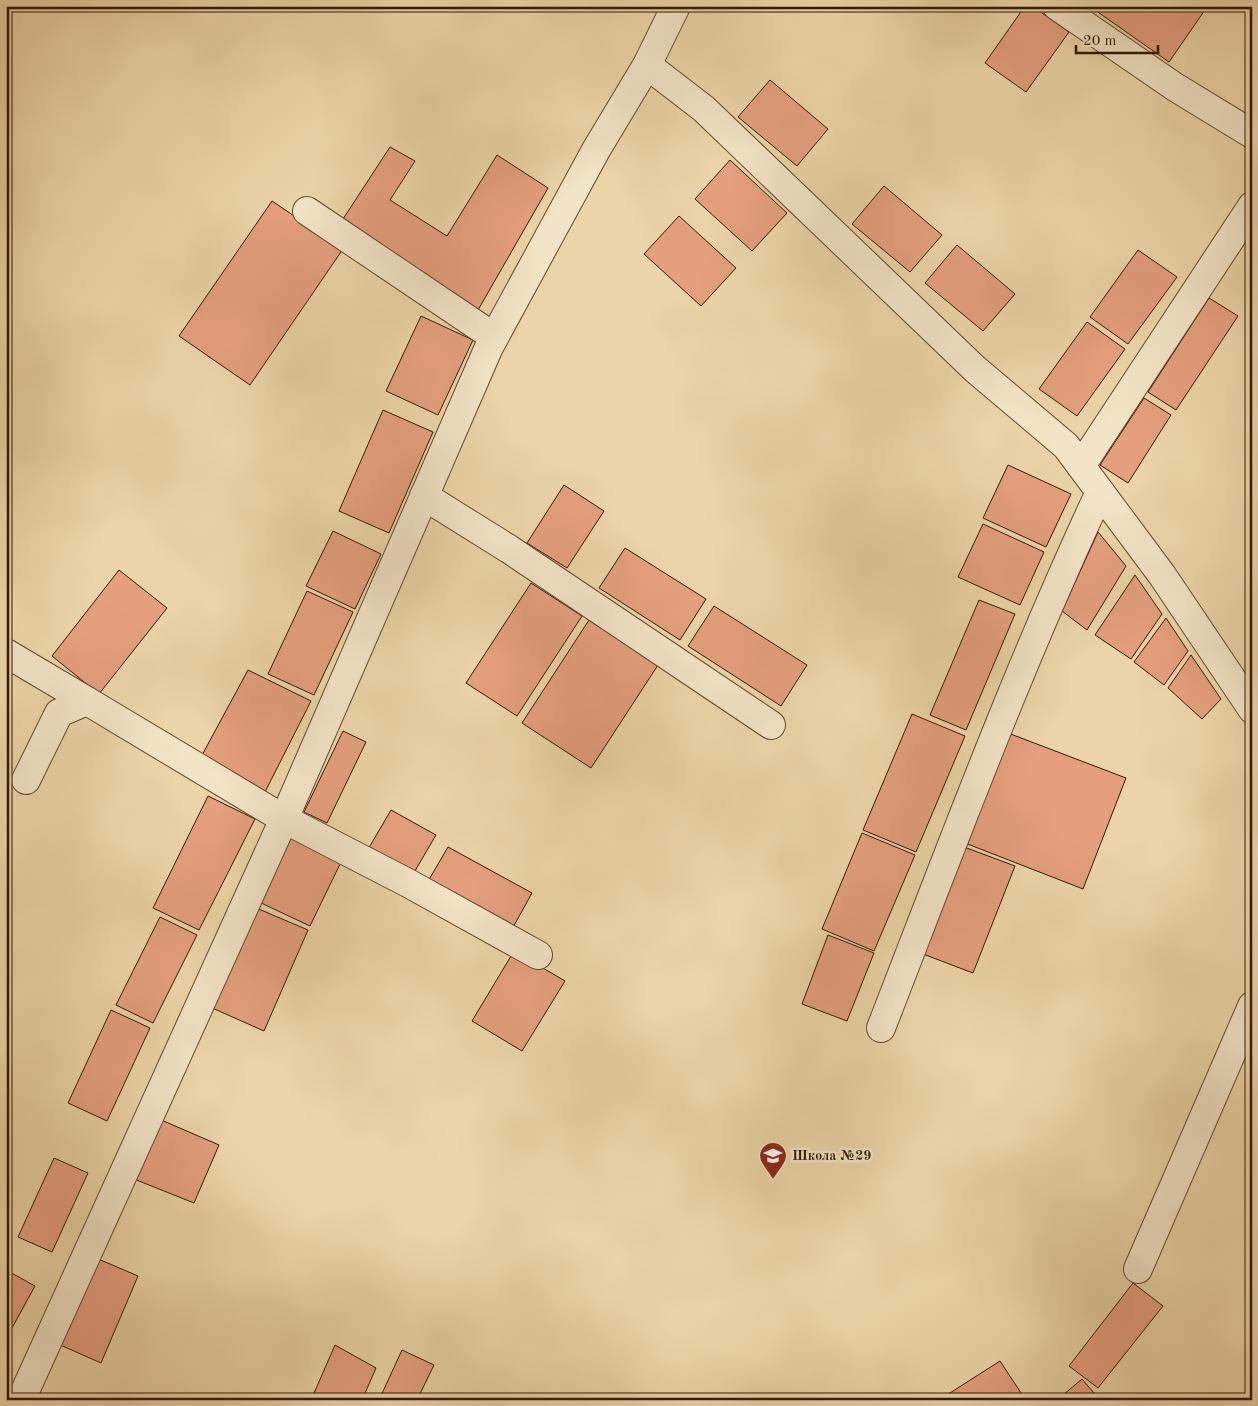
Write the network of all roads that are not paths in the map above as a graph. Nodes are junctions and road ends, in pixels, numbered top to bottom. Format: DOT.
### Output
graph roads {
  1 [pos="676,6"];
  2 [pos="1057,6"];
  3 [pos="647,65"];
  4 [pos="1252,134"];
  5 [pos="1252,206"];
  6 [pos="307,211"];
  7 [pos="494,338"];
  8 [pos="1081,466"];
  9 [pos="1100,492"];
  10 [pos="424,496"];
  11 [pos="6,653"];
  12 [pos="87,701"];
  13 [pos="1252,709"];
  14 [pos="771,725"];
  15 [pos="26,780"];
  16 [pos="284,819"];
  17 [pos="538,956"];
  18 [pos="1252,1006"];
  19 [pos="881,1028"];
  20 [pos="1138,1269"];
  21 [pos="21,1400"];
  1 -- 3 [label="street"];
  2 -- 4 [label="street"];
  3 -- 7 [label="street"];
  3 -- 8 [label="street"];
  5 -- 8 [label="street"];
  6 -- 7 [label="street"];
  7 -- 10 [label="street"];
  8 -- 9 [label="street"];
  9 -- 13 [label="street"];
  9 -- 19 [label="street"];
  10 -- 14 [label="street"];
  10 -- 16 [label="street"];
  11 -- 12 [label="street"];
  12 -- 15 [label="street"];
  12 -- 16 [label="street"];
  16 -- 17 [label="street"];
  16 -- 21 [label="street"];
  18 -- 20 [label="street"];
}
